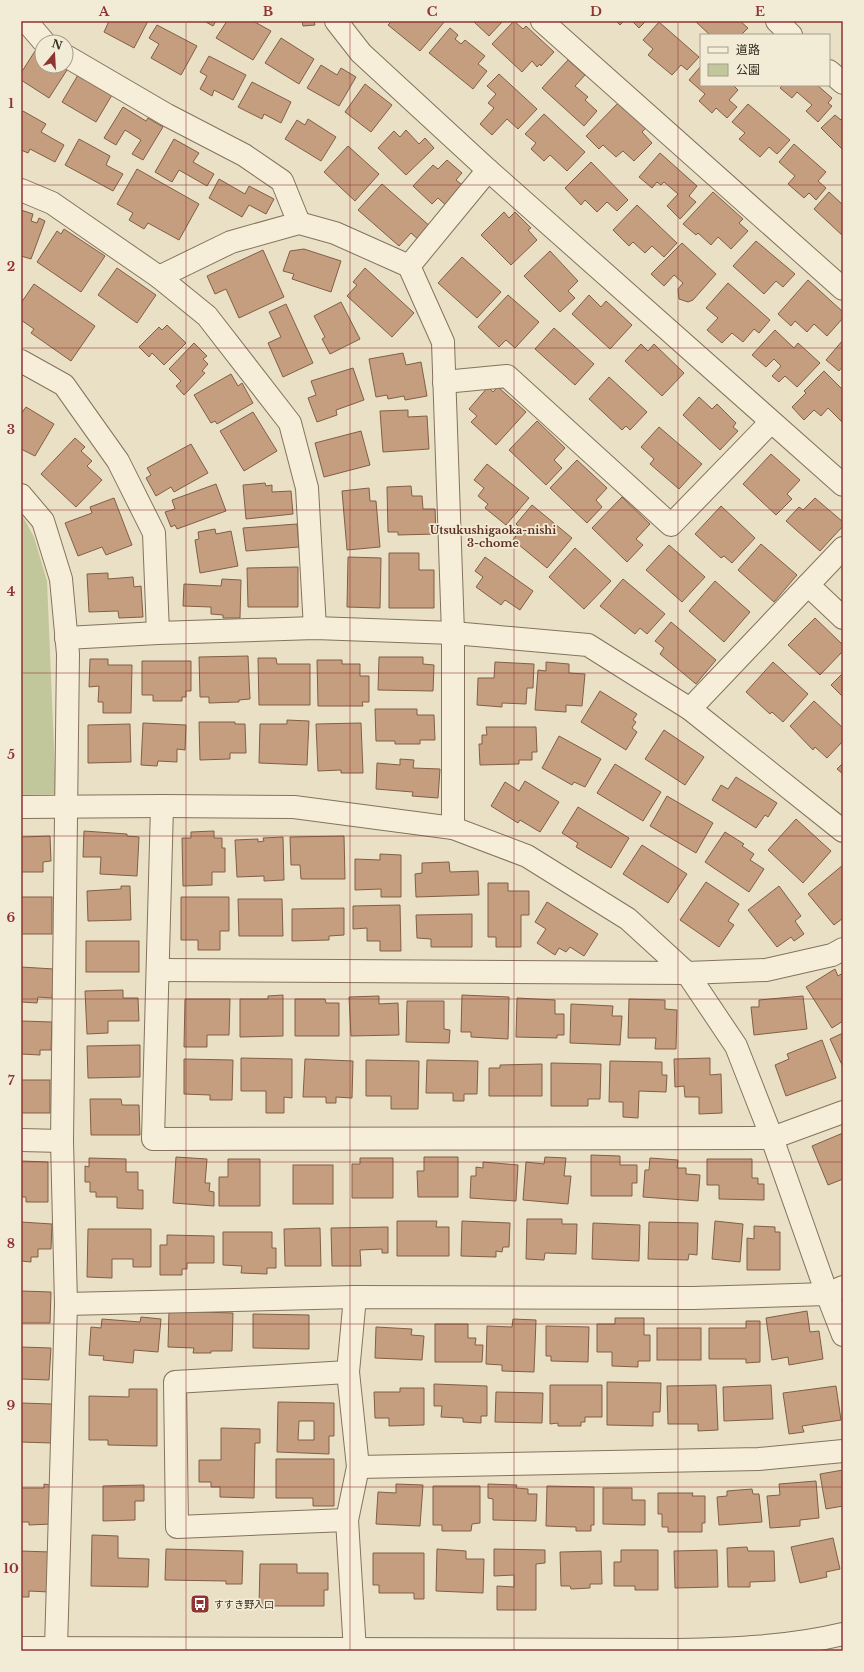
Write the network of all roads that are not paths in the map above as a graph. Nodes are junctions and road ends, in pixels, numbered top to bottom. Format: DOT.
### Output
graph roads {
  1 [pos="26,21"];
  2 [pos="336,21"];
  3 [pos="542,21"];
  4 [pos="777,21"];
  5 [pos="37,34"];
  6 [pos="790,34"];
  7 [pos="74,61"];
  8 [pos="830,72"];
  9 [pos="843,83"];
  10 [pos="488,170"];
  11 [pos="21,190"];
  12 [pos="299,223"];
  13 [pos="409,266"];
  14 [pos="159,277"];
  15 [pos="843,289"];
  16 [pos="21,361"];
  17 [pos="444,382"];
  18 [pos="771,422"];
  19 [pos="843,486"];
  20 [pos="21,495"];
  21 [pos="843,548"];
  22 [pos="808,585"];
  23 [pos="843,618"];
  24 [pos="315,628"];
  25 [pos="158,633"];
  26 [pos="452,633"];
  27 [pos="66,638"];
  28 [pos="690,709"];
  29 [pos="162,806"];
  30 [pos="21,807"];
  31 [pos="67,808"];
  32 [pos="453,828"];
  33 [pos="843,831"];
  34 [pos="843,948"];
  35 [pos="158,970"];
  36 [pos="687,974"];
  37 [pos="843,1112"];
  38 [pos="772,1138"];
  39 [pos="21,1140"];
  40 [pos="62,1141"];
  41 [pos="835,1290"];
  42 [pos="356,1298"];
  43 [pos="66,1304"];
  44 [pos="843,1335"];
  45 [pos="348,1372"];
  46 [pos="843,1451"];
  47 [pos="358,1467"];
  48 [pos="347,1520"];
  49 [pos="843,1634"];
  50 [pos="21,1648"];
  51 [pos="56,1648"];
  52 [pos="775,1648"];
  53 [pos="355,1651"];
  1 -- 5 [label="street"];
  2 -- 10 [label="street"];
  3 -- 15 [label="street"];
  4 -- 6 [label="street"];
  7 -- 12 [label="street"];
  8 -- 9 [label="street"];
  10 -- 13 [label="street"];
  10 -- 18 [label="street"];
  11 -- 14 [label="street"];
  12 -- 13 [label="street"];
  12 -- 14 [label="street"];
  13 -- 17 [label="street"];
  14 -- 24 [label="street"];
  16 -- 25 [label="street"];
  17 -- 18 [label="street"];
  17 -- 26 [label="street"];
  18 -- 19 [label="street"];
  20 -- 27 [label="street"];
  21 -- 22 [label="street"];
  22 -- 23 [label="street"];
  22 -- 28 [label="street"];
  24 -- 25 [label="street"];
  24 -- 26 [label="street"];
  25 -- 27 [label="street"];
  26 -- 28 [label="street"];
  26 -- 32 [label="street"];
  27 -- 31 [label="street"];
  28 -- 33 [label="street"];
  29 -- 31 [label="street"];
  29 -- 32 [label="street"];
  29 -- 35 [label="street"];
  30 -- 31 [label="street"];
  31 -- 40 [label="street"];
  32 -- 36 [label="street"];
  34 -- 36 [label="street"];
  35 -- 36 [label="street"];
  35 -- 38 [label="street"];
  36 -- 38 [label="street"];
  37 -- 38 [label="street"];
  38 -- 41 [label="street"];
  39 -- 40 [label="street"];
  40 -- 43 [label="street"];
  41 -- 42 [label="street"];
  41 -- 44 [label="street"];
  42 -- 43 [label="street"];
  42 -- 45 [label="street"];
  43 -- 51 [label="street"];
  45 -- 47 [label="street"];
  45 -- 48 [label="street"];
  46 -- 47 [label="street"];
  47 -- 48 [label="street"];
  48 -- 53 [label="street"];
  49 -- 52 [label="street"];
  50 -- 51 [label="street"];
  51 -- 53 [label="street"];
  52 -- 53 [label="street"];
}
